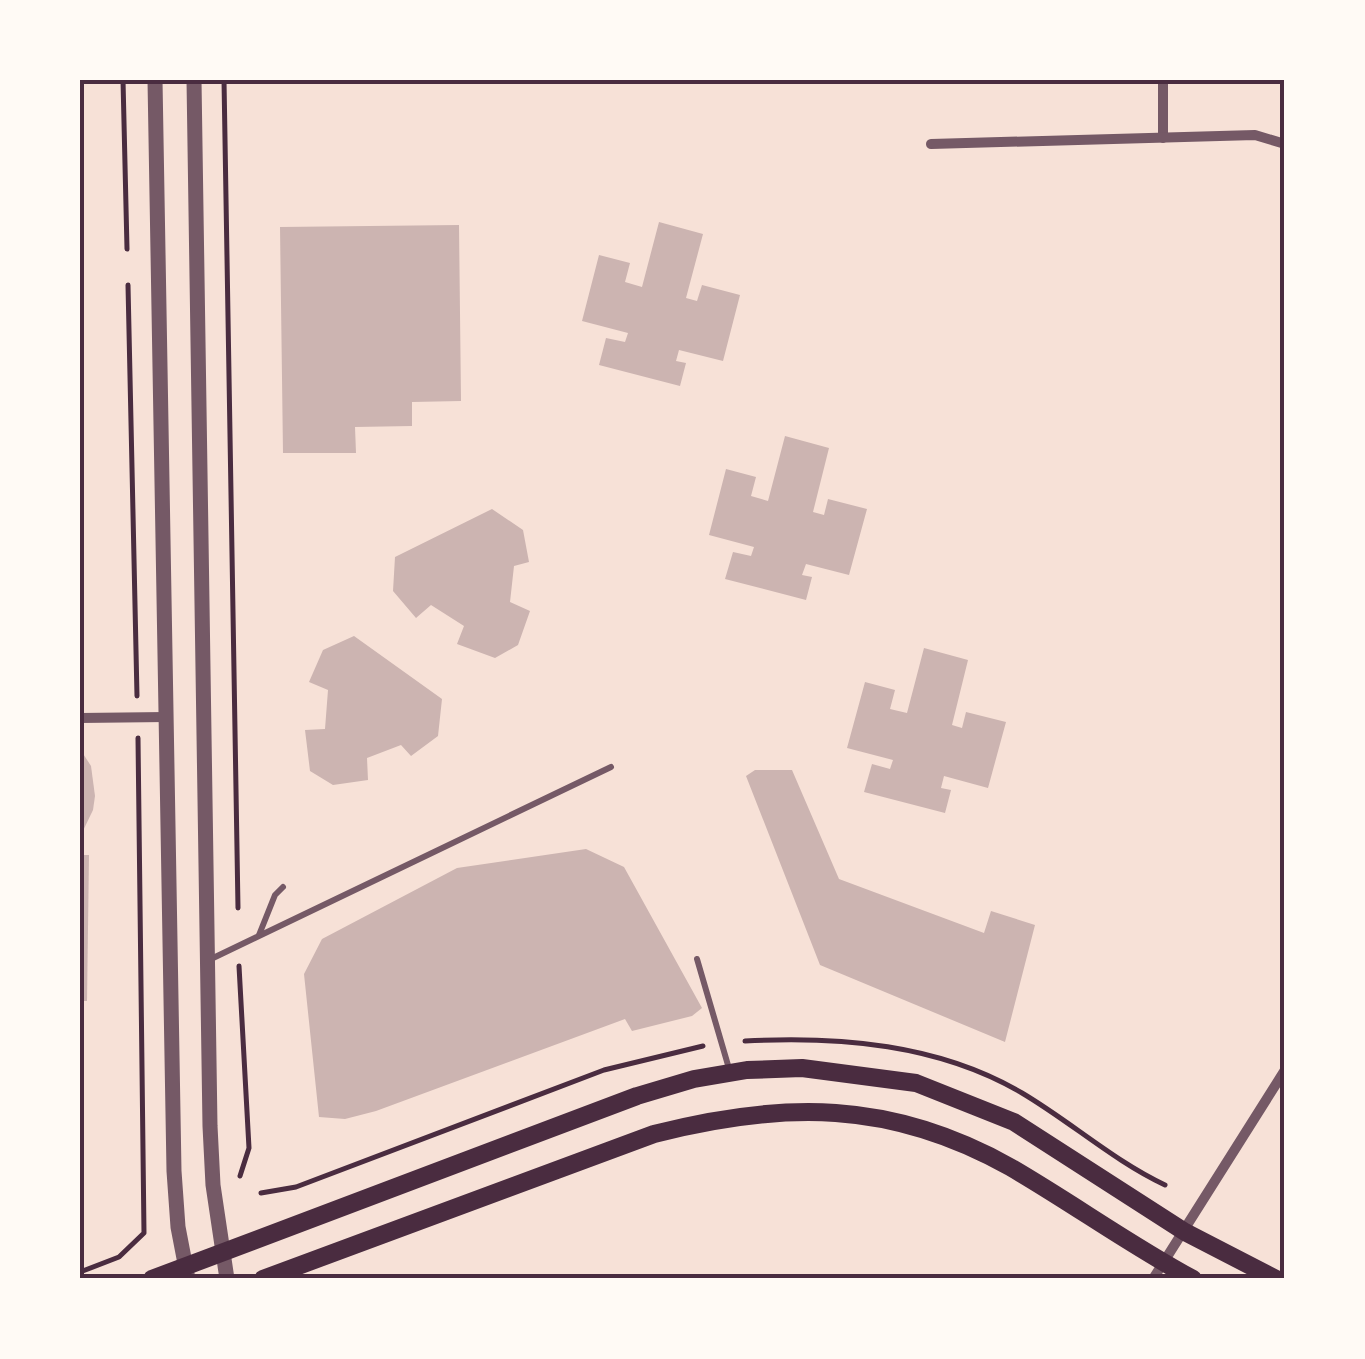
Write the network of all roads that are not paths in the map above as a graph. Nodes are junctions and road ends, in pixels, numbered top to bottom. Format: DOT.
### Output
graph roads {
  1 [pos="155,80"];
  2 [pos="194,80"];
  3 [pos="1162,80"];
  4 [pos="1163,138"];
  5 [pos="932,144"];
  6 [pos="1285,144"];
  7 [pos="166,717"];
  8 [pos="80,718"];
  9 [pos="610,766"];
  10 [pos="283,886"];
  11 [pos="259,936"];
  12 [pos="697,959"];
  13 [pos="207,960"];
  14 [pos="1285,1070"];
  15 [pos="730,1073"];
  16 [pos="1185,1232"];
  17 [pos="222,1254"];
  18 [pos="1158,1271"];
  19 [pos="186,1273"];
  20 [pos="152,1279"];
  21 [pos="227,1279"];
  22 [pos="263,1279"];
  23 [pos="1193,1279"];
  24 [pos="1276,1279"];
  1 -- 7 [label="street"];
  2 -- 13 [label="street"];
  3 -- 4 [label="street"];
  4 -- 5 [label="street"];
  4 -- 6 [label="street"];
  7 -- 8 [label="street"];
  7 -- 19 [label="street"];
  9 -- 11 [label="lane"];
  10 -- 11 [label="lane"];
  11 -- 13 [label="lane"];
  12 -- 15 [label="lane"];
  13 -- 17 [label="street"];
  14 -- 16 [label="street"];
  15 -- 16 [label="main road"];
  15 -- 17 [label="main road"];
  16 -- 18 [label="street"];
  16 -- 24 [label="main road"];
  17 -- 19 [label="main road"];
  17 -- 21 [label="street"];
  18 -- 22 [label="main road"];
  18 -- 23 [label="main road"];
  19 -- 20 [label="main road"];
}
